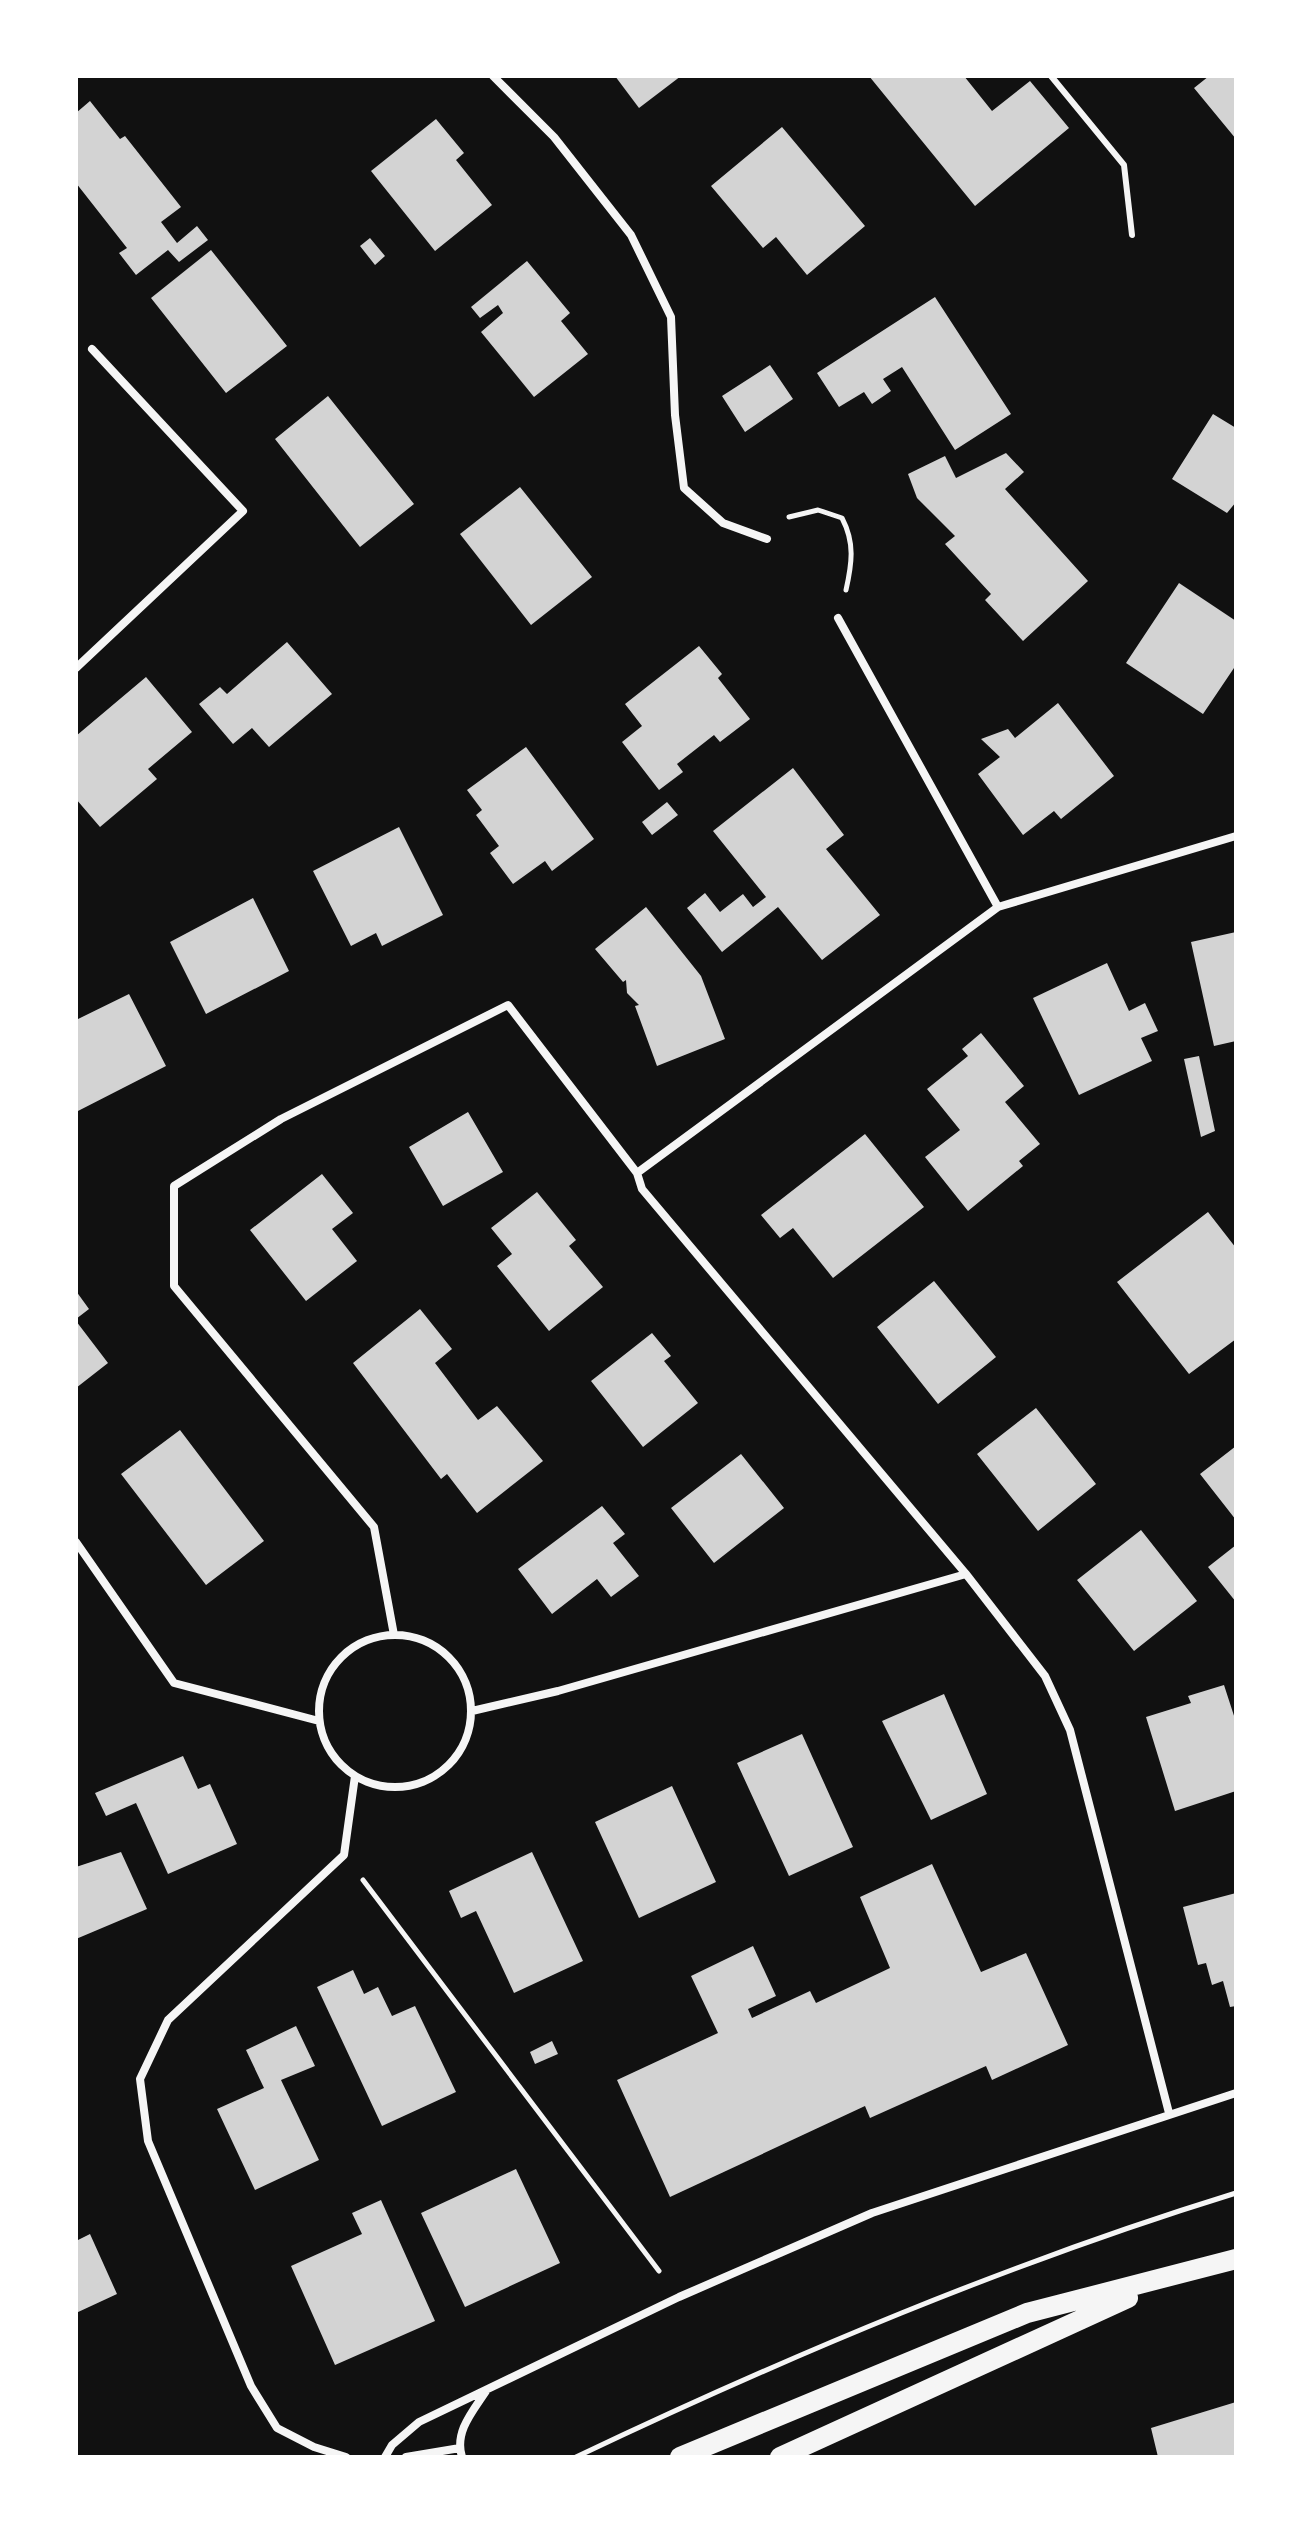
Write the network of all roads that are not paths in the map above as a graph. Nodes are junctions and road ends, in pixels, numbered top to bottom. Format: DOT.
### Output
graph roads {
  1 [pos="493,76"];
  2 [pos="1051,76"];
  3 [pos="1132,235"];
  4 [pos="92,349"];
  5 [pos="767,539"];
  6 [pos="838,618"];
  7 [pos="76,668"];
  8 [pos="1236,836"];
  9 [pos="998,907"];
  10 [pos="637,1173"];
  11 [pos="76,1542"];
  12 [pos="966,1574"];
  13 [pos="394,1635"];
  14 [pos="472,1711"];
  15 [pos="319,1721"];
  16 [pos="355,1776"];
  17 [pos="1236,2093"];
  18 [pos="1169,2113"];
  19 [pos="1236,2259"];
  20 [pos="1172,2278"];
  21 [pos="486,2391"];
  22 [pos="461,2453"];
  23 [pos="346,2457"];
  24 [pos="385,2457"];
  25 [pos="406,2457"];
  26 [pos="680,2457"];
  27 [pos="780,2457"];
  1 -- 5 [label="street"];
  2 -- 3 [label="lane"];
  4 -- 7 [label="street"];
  6 -- 9 [label="street"];
  8 -- 9 [label="street"];
  9 -- 10 [label="street"];
  10 -- 12 [label="street"];
  10 -- 13 [label="street"];
  11 -- 15 [label="street"];
  12 -- 14 [label="street"];
  12 -- 18 [label="street"];
  13 -- 14 [label="street"];
  13 -- 15 [label="street"];
  14 -- 16 [label="street"];
  15 -- 16 [label="street"];
  16 -- 23 [label="street"];
  17 -- 18 [label="street"];
  18 -- 21 [label="street"];
  19 -- 20 [label="main road"];
  20 -- 26 [label="main road"];
  20 -- 27 [label="main road"];
  21 -- 22 [label="street"];
  21 -- 24 [label="street"];
  22 -- 25 [label="street"];
}
